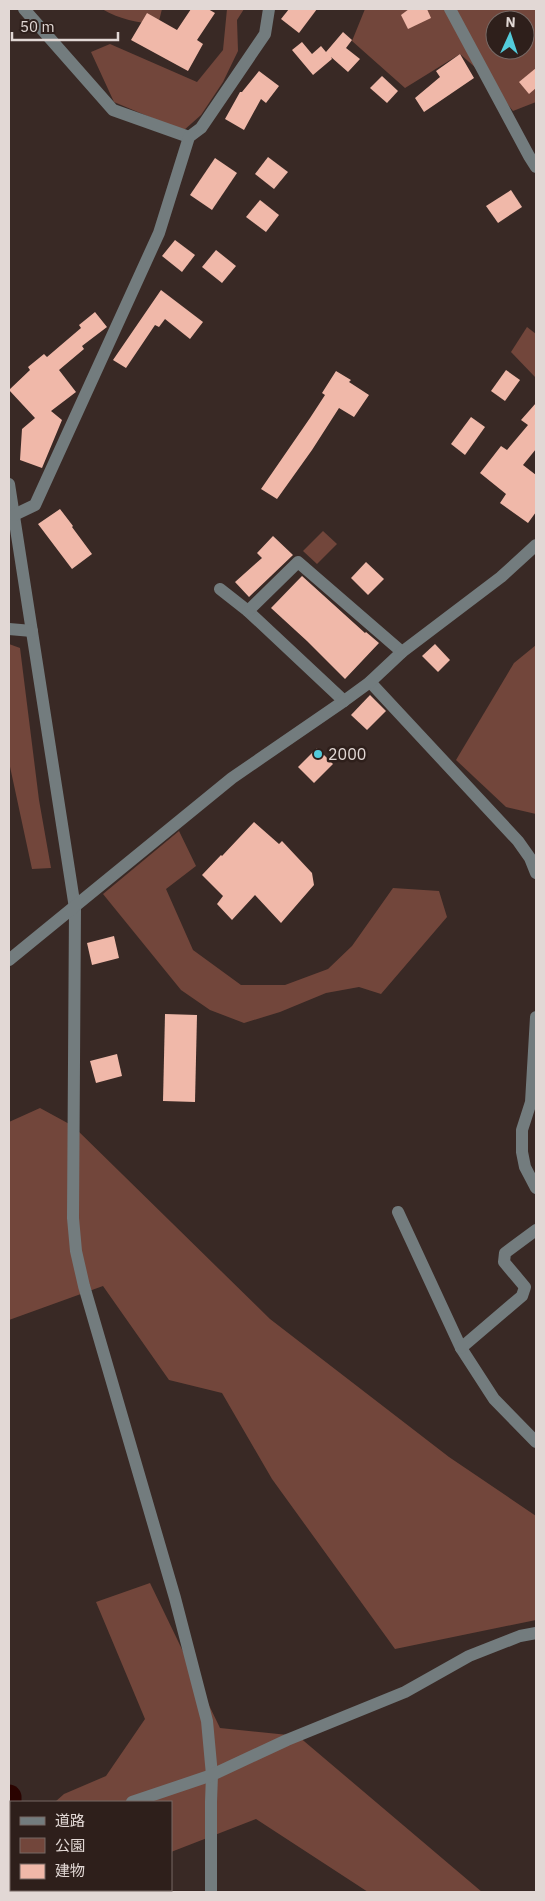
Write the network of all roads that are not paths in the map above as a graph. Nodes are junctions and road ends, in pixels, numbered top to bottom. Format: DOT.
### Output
graph roads {
  1 [pos="24,9"];
  2 [pos="269,9"];
  3 [pos="450,9"];
  4 [pos="189,137"];
  5 [pos="536,167"];
  6 [pos="9,484"];
  7 [pos="14,515"];
  8 [pos="536,545"];
  9 [pos="220,589"];
  10 [pos="248,611"];
  11 [pos="9,628"];
  12 [pos="32,631"];
  13 [pos="402,652"];
  14 [pos="370,682"];
  15 [pos="344,701"];
  16 [pos="536,873"];
  17 [pos="75,908"];
  18 [pos="9,960"];
  19 [pos="536,1017"];
  20 [pos="536,1188"];
  21 [pos="398,1212"];
  22 [pos="536,1230"];
  23 [pos="461,1348"];
  24 [pos="536,1442"];
  25 [pos="536,1633"];
  26 [pos="212,1776"];
  27 [pos="135,1801"];
  28 [pos="211,1892"];
  1 -- 4 [label="street"];
  2 -- 4 [label="street"];
  3 -- 5 [label="street"];
  4 -- 7 [label="street"];
  6 -- 7 [label="street"];
  7 -- 12 [label="street"];
  8 -- 13 [label="street"];
  9 -- 10 [label="street"];
  10 -- 13 [label="street"];
  10 -- 15 [label="street"];
  11 -- 12 [label="street"];
  12 -- 17 [label="street"];
  13 -- 14 [label="street"];
  14 -- 15 [label="street"];
  14 -- 16 [label="street"];
  15 -- 17 [label="street"];
  17 -- 18 [label="street"];
  17 -- 26 [label="street"];
  19 -- 20 [label="street"];
  21 -- 23 [label="street"];
  22 -- 23 [label="street"];
  23 -- 24 [label="street"];
  25 -- 26 [label="street"];
  26 -- 27 [label="street"];
  26 -- 28 [label="street"];
}
